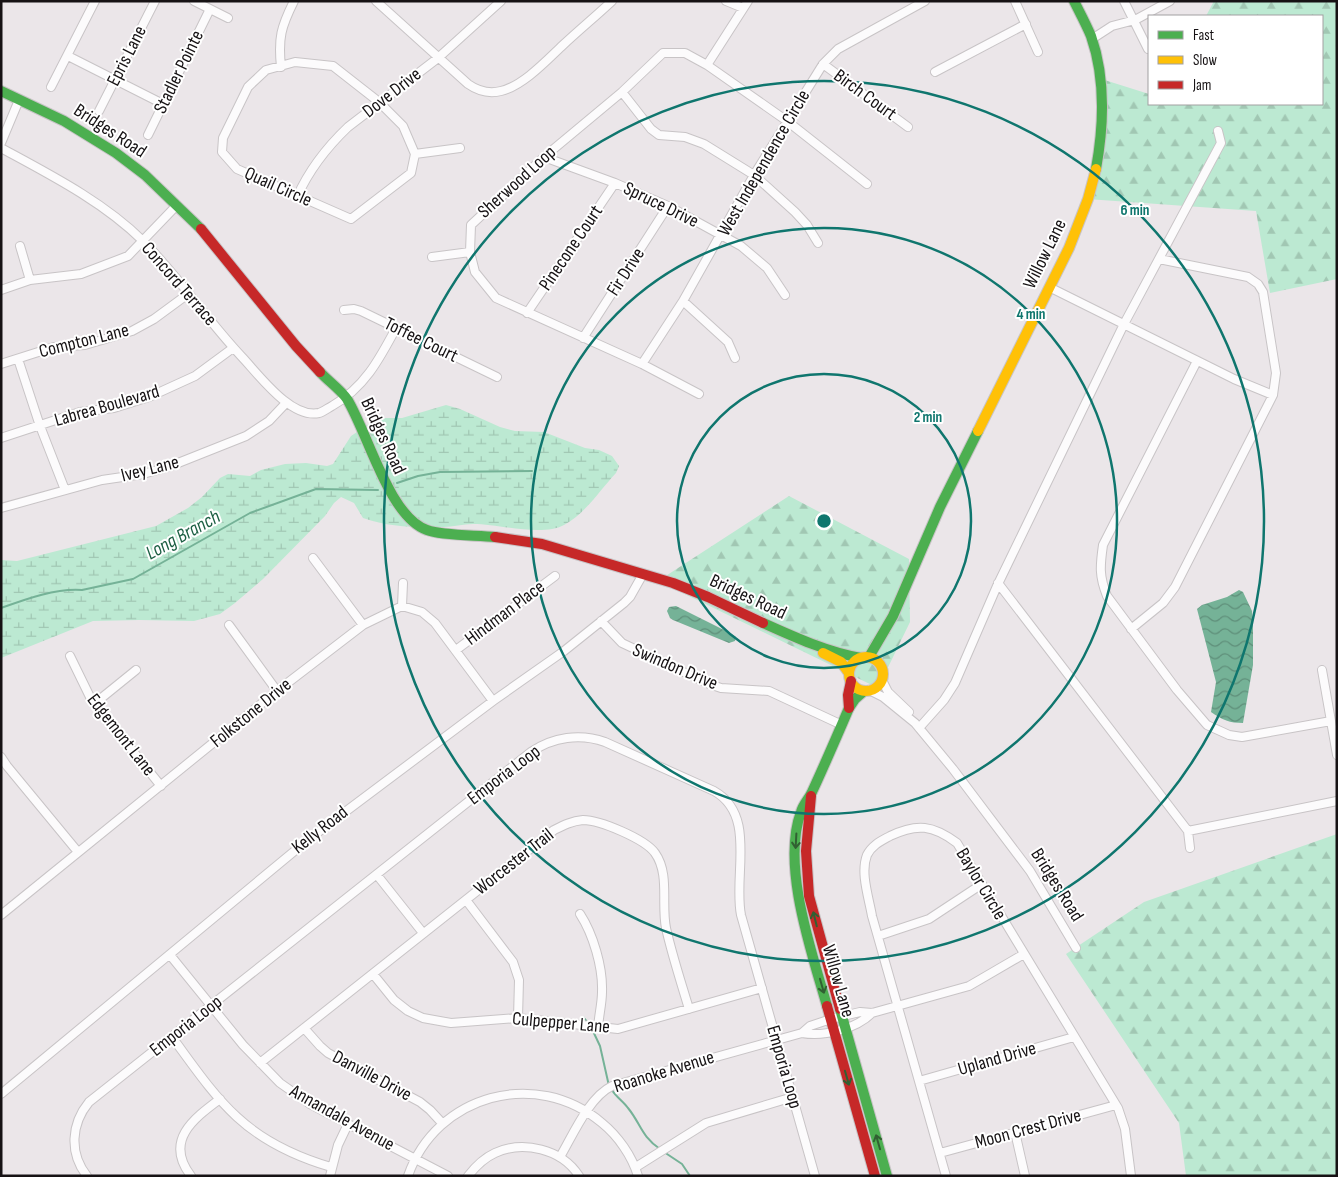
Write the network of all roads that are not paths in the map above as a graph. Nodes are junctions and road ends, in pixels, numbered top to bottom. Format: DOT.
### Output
graph roads {
  1 [pos="95,1"];
  2 [pos="155,1"];
  3 [pos="194,1"];
  4 [pos="294,1"];
  5 [pos="376,1"];
  6 [pos="501,1"];
  7 [pos="612,1"];
  8 [pos="726,1"];
  9 [pos="925,1"];
  10 [pos="1015,1"];
  11 [pos="1074,1"];
  12 [pos="1124,1"];
  13 [pos="1170,1"];
  14 [pos="746,5"];
  15 [pos="210,9"];
  16 [pos="228,18"];
  17 [pos="1135,20"];
  18 [pos="1026,24"];
  19 [pos="1092,39"];
  20 [pos="1148,48"];
  21 [pos="1038,52"];
  22 [pos="68,56"];
  23 [pos="438,58"];
  24 [pos="822,64"];
  25 [pos="707,65"];
  26 [pos="281,67"];
  27 [pos="935,72"];
  28 [pos="115,80"];
  29 [pos="51,87"];
  30 [pos="1,92"];
  31 [pos="622,92"];
  32 [pos="19,100"];
  33 [pos="380,102"];
  34 [pos="163,104"];
  35 [pos="99,111"];
  36 [pos="787,120"];
  37 [pos="908,127"];
  38 [pos="1218,131"];
  39 [pos="148,135"];
  40 [pos="1,143"];
  41 [pos="1,148"];
  42 [pos="460,148"];
  43 [pos="415,154"];
  44 [pos="544,157"];
  45 [pos="754,174"];
  46 [pos="615,183"];
  47 [pos="867,184"];
  48 [pos="297,196"];
  49 [pos="177,204"];
  50 [pos="668,206"];
  51 [pos="721,235"];
  52 [pos="143,241"];
  53 [pos="818,243"];
  54 [pos="20,246"];
  55 [pos="470,252"];
  56 [pos="432,257"];
  57 [pos="1159,259"];
  58 [pos="30,280"];
  59 [pos="1049,287"];
  60 [pos="1,290"];
  61 [pos="188,294"];
  62 [pos="785,295"];
  63 [pos="683,301"];
  64 [pos="344,310"];
  65 [pos="527,312"];
  66 [pos="1124,324"];
  67 [pos="396,328"];
  68 [pos="584,338"];
  69 [pos="233,348"];
  70 [pos="735,358"];
  71 [pos="18,359"];
  72 [pos="1197,361"];
  73 [pos="1,364"];
  74 [pos="642,364"];
  75 [pos="497,377"];
  76 [pos="699,394"];
  77 [pos="1273,395"];
  78 [pos="346,398"];
  79 [pos="286,403"];
  80 [pos="40,426"];
  81 [pos="1,438"];
  82 [pos="65,490"];
  83 [pos="1,508"];
  84 [pos="313,558"];
  85 [pos="643,574"];
  86 [pos="555,576"];
  87 [pos="403,583"];
  88 [pos="998,583"];
  89 [pos="402,606"];
  90 [pos="893,616"];
  91 [pos="601,621"];
  92 [pos="229,625"];
  93 [pos="363,625"];
  94 [pos="1131,629"];
  95 [pos="790,635"];
  96 [pos="456,650"];
  97 [pos="70,656"];
  98 [pos="865,658"];
  99 [pos="881,665"];
  100 [pos="136,670"];
  101 [pos="1322,670"];
  102 [pos="851,677"];
  103 [pos="882,680"];
  104 [pos="277,690"];
  105 [pos="867,690"];
  106 [pos="493,701"];
  107 [pos="94,704"];
  108 [pos="849,708"];
  109 [pos="1331,721"];
  110 [pos="842,725"];
  111 [pos="917,725"];
  112 [pos="1337,755"];
  113 [pos="1,757"];
  114 [pos="161,786"];
  115 [pos="811,796"];
  116 [pos="1337,801"];
  117 [pos="1188,831"];
  118 [pos="1190,848"];
  119 [pos="78,852"];
  120 [pos="377,875"];
  121 [pos="982,884"];
  122 [pos="466,900"];
  123 [pos="580,914"];
  124 [pos="1,915"];
  125 [pos="423,933"];
  126 [pos="878,936"];
  127 [pos="1076,948"];
  128 [pos="1024,954"];
  129 [pos="170,955"];
  130 [pos="373,974"];
  131 [pos="762,988"];
  132 [pos="211,1006"];
  133 [pos="898,1007"];
  134 [pos="689,1009"];
  135 [pos="872,1013"];
  136 [pos="842,1016"];
  137 [pos="518,1018"];
  138 [pos="831,1019"];
  139 [pos="598,1026"];
  140 [pos="304,1028"];
  141 [pos="846,1028"];
  142 [pos="834,1031"];
  143 [pos="802,1033"];
  144 [pos="172,1037"];
  145 [pos="1074,1037"];
  146 [pos="776,1040"];
  147 [pos="260,1063"];
  148 [pos="919,1081"];
  149 [pos="1,1094"];
  150 [pos="793,1097"];
  151 [pos="220,1099"];
  152 [pos="1116,1105"];
  153 [pos="587,1112"];
  154 [pos="442,1123"];
  155 [pos="348,1124"];
  156 [pos="1015,1132"];
  157 [pos="940,1153"];
  158 [pos="560,1157"];
  159 [pos="415,1159"];
  160 [pos="331,1167"];
  161 [pos="636,1167"];
  162 [pos="87,1176"];
  163 [pos="191,1176"];
  164 [pos="330,1176"];
  165 [pos="408,1176"];
  166 [pos="448,1176"];
  167 [pos="468,1176"];
  168 [pos="579,1176"];
  169 [pos="638,1176"];
  170 [pos="815,1176"];
  171 [pos="875,1176"];
  172 [pos="887,1176"];
  173 [pos="946,1176"];
  174 [pos="1025,1176"];
  175 [pos="1131,1176"];
  1 -- 22 [label="street"];
  2 -- 28 [label="street, Epris Lane"];
  3 -- 15 [label="street"];
  4 -- 26 [label="street"];
  5 -- 23 [label="street"];
  6 -- 23 [label="street, Dove Drive"];
  7 -- 23 [label="street"];
  8 -- 14 [label="street"];
  9 -- 24 [label="street, West Independence Circle"];
  10 -- 18 [label="street"];
  11 -- 19 [label="street, Willow Lane"];
  12 -- 17 [label="street"];
  13 -- 17 [label="street"];
  14 -- 25 [label="street"];
  15 -- 16 [label="street"];
  15 -- 34 [label="street, Stadler Pointe"];
  17 -- 19 [label="street"];
  17 -- 20 [label="street"];
  18 -- 21 [label="street"];
  18 -- 27 [label="street"];
  19 -- 59 [label="street, Willow Lane"];
  22 -- 28 [label="street"];
  22 -- 29 [label="street"];
  23 -- 33 [label="street, Dove Drive"];
  24 -- 36 [label="street, West Independence Circle"];
  24 -- 37 [label="street, Birch Court"];
  25 -- 31 [label="street, Sherwood Loop"];
  25 -- 36 [label="street, Sherwood Loop"];
  26 -- 33 [label="street, Quail Circle"];
  26 -- 48 [label="street, Quail Circle"];
  28 -- 34 [label="street"];
  28 -- 35 [label="street, Epris Lane"];
  30 -- 32 [label="street, Bridges Road"];
  31 -- 44 [label="street, Sherwood Loop"];
  31 -- 45 [label="street"];
  32 -- 40 [label="street"];
  32 -- 49 [label="street, Bridges Road"];
  33 -- 43 [label="street, Quail Circle"];
  33 -- 48 [label="street, Dove Drive"];
  34 -- 39 [label="street, Stadler Pointe"];
  36 -- 45 [label="street, West Independence Circle"];
  36 -- 47 [label="street, Sherwood Loop"];
  38 -- 57 [label="street"];
  41 -- 52 [label="street, Concord Terrace"];
  42 -- 43 [label="street"];
  43 -- 48 [label="street, Quail Circle"];
  44 -- 46 [label="street, Spruce Drive"];
  44 -- 55 [label="street, Sherwood Loop"];
  45 -- 51 [label="street, West Independence Circle"];
  45 -- 53 [label="street"];
  46 -- 50 [label="street, Spruce Drive"];
  46 -- 65 [label="street, Pinecone Court"];
  49 -- 52 [label="street"];
  49 -- 78 [label="street, Bridges Road"];
  50 -- 51 [label="street, Spruce Drive"];
  50 -- 68 [label="street, Fir Drive"];
  51 -- 62 [label="street, Spruce Drive"];
  51 -- 63 [label="street, West Independence Circle"];
  52 -- 58 [label="street"];
  52 -- 61 [label="street, Concord Terrace"];
  54 -- 58 [label="street"];
  55 -- 56 [label="street"];
  55 -- 65 [label="street, Sherwood Loop"];
  57 -- 66 [label="street"];
  57 -- 77 [label="street"];
  58 -- 60 [label="street"];
  59 -- 66 [label="street"];
  59 -- 90 [label="street, Willow Lane"];
  61 -- 69 [label="street, Concord Terrace"];
  61 -- 71 [label="street, Compton Lane"];
  63 -- 70 [label="street"];
  63 -- 74 [label="street, West Independence Circle"];
  64 -- 67 [label="street, Toffee Court"];
  65 -- 68 [label="street, Sherwood Loop"];
  66 -- 72 [label="street"];
  66 -- 88 [label="street"];
  67 -- 75 [label="street, Toffee Court"];
  67 -- 78 [label="street, Concord Terrace"];
  68 -- 74 [label="street, Sherwood Loop"];
  69 -- 79 [label="street, Concord Terrace"];
  69 -- 80 [label="street, Labrea Boulevard"];
  71 -- 73 [label="street, Compton Lane"];
  71 -- 80 [label="street"];
  72 -- 77 [label="street"];
  72 -- 94 [label="street"];
  74 -- 76 [label="street, Sherwood Loop"];
  77 -- 94 [label="street"];
  78 -- 79 [label="street, Concord Terrace"];
  78 -- 85 [label="street, Bridges Road"];
  79 -- 82 [label="street, Ivey Lane"];
  80 -- 81 [label="street, Labrea Boulevard"];
  80 -- 82 [label="street"];
  82 -- 83 [label="street, Ivey Lane"];
  84 -- 93 [label="street"];
  85 -- 91 [label="street, Kelly Road"];
  85 -- 95 [label="street, Bridges Road"];
  86 -- 96 [label="street, Hindman Place"];
  87 -- 89 [label="street"];
  88 -- 111 [label="street"];
  88 -- 117 [label="street"];
  89 -- 93 [label="street, Folkstone Drive"];
  89 -- 96 [label="street"];
  90 -- 98 [label="street, Willow Lane"];
  90 -- 99 [label="street, Willow Lane"];
  91 -- 106 [label="street, Kelly Road"];
  91 -- 110 [label="street, Swindon Drive"];
  92 -- 104 [label="street"];
  93 -- 104 [label="street, Folkstone Drive"];
  94 -- 109 [label="street"];
  95 -- 98 [label="street, Bridges Road"];
  95 -- 102 [label="street, Bridges Road"];
  96 -- 106 [label="street"];
  97 -- 107 [label="street, Edgemont Lane"];
  98 -- 99 [label="street"];
  98 -- 102 [label="street"];
  99 -- 103 [label="street"];
  100 -- 107 [label="street"];
  101 -- 109 [label="street"];
  102 -- 105 [label="street"];
  102 -- 108 [label="street, Willow Lane"];
  103 -- 105 [label="street"];
  103 -- 111 [label="street, Bridges Road"];
  104 -- 114 [label="street, Folkstone Drive"];
  105 -- 108 [label="street, Willow Lane"];
  105 -- 111 [label="street, Bridges Road"];
  106 -- 129 [label="street, Kelly Road"];
  107 -- 114 [label="street, Edgemont Lane"];
  108 -- 110 [label="street, Willow Lane"];
  109 -- 112 [label="street"];
  110 -- 115 [label="street, Willow Lane"];
  111 -- 127 [label="street, Bridges Road"];
  113 -- 119 [label="street"];
  114 -- 119 [label="street, Folkstone Drive"];
  136 -- 115 [label="street, Willow Lane, one-way"];
  115 -- 138 [label="street, Willow Lane, one-way"];
  116 -- 117 [label="street"];
  117 -- 118 [label="street"];
  119 -- 124 [label="street, Folkstone Drive"];
  120 -- 125 [label="street"];
  120 -- 131 [label="street, Emporia Loop"];
  120 -- 132 [label="street, Emporia Loop"];
  121 -- 126 [label="street"];
  121 -- 126 [label="street, Baylor Circle"];
  121 -- 128 [label="street, Baylor Circle"];
  122 -- 125 [label="street, Worcester Trail"];
  122 -- 134 [label="street, Worcester Trail"];
  122 -- 137 [label="street"];
  123 -- 139 [label="street"];
  125 -- 130 [label="street, Worcester Trail"];
  126 -- 133 [label="street, Baylor Circle"];
  128 -- 133 [label="street"];
  128 -- 145 [label="street, Baylor Circle"];
  129 -- 132 [label="street, Annandale Avenue"];
  129 -- 149 [label="street, Kelly Road"];
  130 -- 137 [label="street, Culpepper Lane"];
  130 -- 140 [label="street, Worcester Trail"];
  131 -- 134 [label="street, Culpepper Lane"];
  131 -- 146 [label="street, Emporia Loop"];
  132 -- 144 [label="street, Emporia Loop"];
  132 -- 147 [label="street, Annandale Avenue"];
  133 -- 135 [label="street"];
  133 -- 148 [label="street, Baylor Circle"];
  134 -- 139 [label="street, Culpepper Lane"];
  135 -- 136 [label="street, Roanoke Avenue"];
  135 -- 141 [label="street, Roanoke Avenue"];
  136 -- 138 [label="street, Roanoke Avenue"];
  136 -- 141 [label="street, Willow Lane"];
  137 -- 139 [label="street, Culpepper Lane"];
  138 -- 142 [label="street, Willow Lane"];
  138 -- 143 [label="street, Roanoke Avenue"];
  140 -- 147 [label="street, Worcester Trail"];
  140 -- 154 [label="street, Danville Drive"];
  141 -- 142 [label="street, Roanoke Avenue"];
  172 -- 141 [label="street, Willow Lane, one-way"];
  142 -- 143 [label="street, Roanoke Avenue"];
  142 -- 171 [label="street, Willow Lane, one-way"];
  143 -- 146 [label="street, Roanoke Avenue"];
  144 -- 151 [label="street"];
  144 -- 162 [label="street, Emporia Loop"];
  145 -- 148 [label="street, Upland Drive"];
  145 -- 152 [label="street, Baylor Circle"];
  146 -- 150 [label="street, Emporia Loop"];
  146 -- 153 [label="street, Roanoke Avenue"];
  147 -- 155 [label="street, Annandale Avenue"];
  148 -- 157 [label="street, Baylor Circle"];
  150 -- 161 [label="street"];
  150 -- 170 [label="street, Emporia Loop"];
  151 -- 160 [label="street"];
  151 -- 163 [label="street"];
  152 -- 156 [label="street, Moon Crest Drive"];
  152 -- 175 [label="street, Baylor Circle"];
  153 -- 154 [label="street"];
  153 -- 158 [label="street, Roanoke Avenue"];
  153 -- 161 [label="street"];
  154 -- 159 [label="street"];
  155 -- 159 [label="street, Annandale Avenue"];
  155 -- 160 [label="street"];
  156 -- 157 [label="street, Moon Crest Drive"];
  156 -- 174 [label="street"];
  157 -- 173 [label="street, Baylor Circle"];
  158 -- 167 [label="street"];
  158 -- 168 [label="street"];
  159 -- 165 [label="street"];
  159 -- 166 [label="street, Annandale Avenue"];
  160 -- 164 [label="street"];
  161 -- 169 [label="street"];
}
